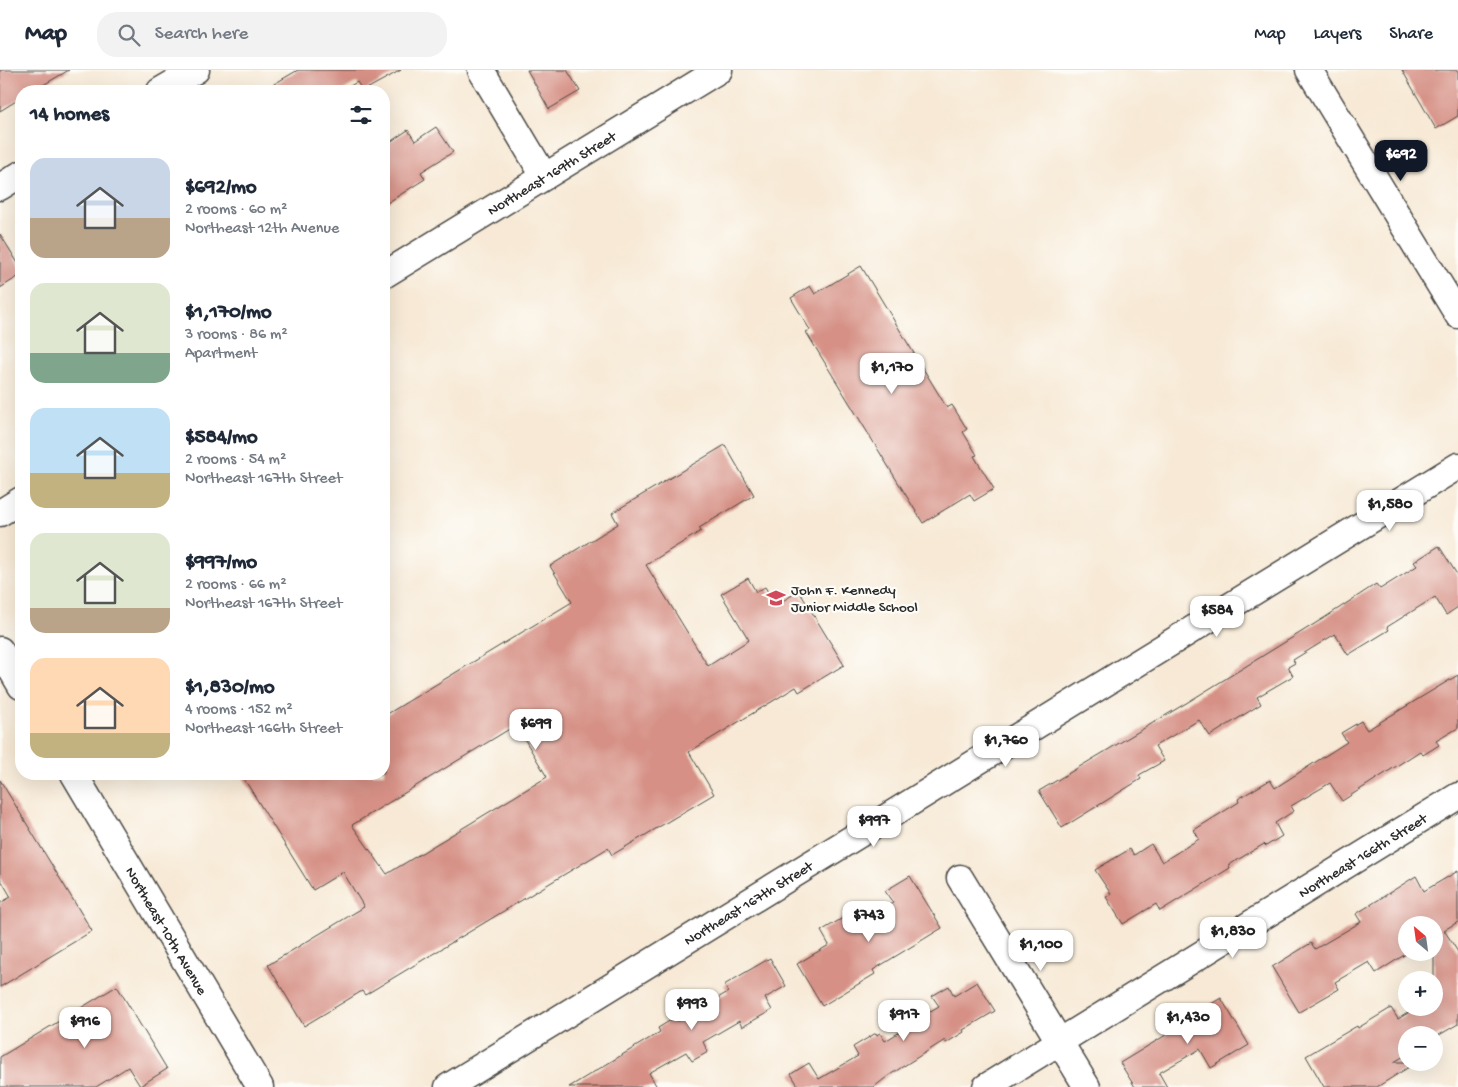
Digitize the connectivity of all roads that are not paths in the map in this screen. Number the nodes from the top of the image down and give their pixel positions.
1 (196, 70) edge
2 (481, 70) edge
3 (719, 70) edge
4 (1309, 70) edge
5 (170, 85) edge
6 (544, 176) junction
7 (15, 178) edge
8 (0, 187) edge
9 (390, 271) edge
10 (1458, 315) edge
11 (1458, 466) edge
12 (15, 504) edge
13 (0, 513) edge
14 (0, 650) edge
15 (15, 676) edge
16 (78, 780) edge
17 (1458, 796) edge
18 (960, 878) dead end
19 (1059, 1042) junction
20 (260, 1087) edge
21 (448, 1087) edge
22 (986, 1087) edge
23 (1087, 1087) edge

1 - 5 street
2 - 6 street
3 - 6 street, Northeast 169th Street
4 - 10 street
6 - 9 street, Northeast 169th Street
7 - 8 street
11 - 21 street, Northeast 167th Street
12 - 13 street
14 - 15 street
16 - 20 street, Northeast 10th Avenue
17 - 19 street, Northeast 166th Street
18 - 19 street
19 - 22 street, Northeast 166th Street
19 - 23 street

